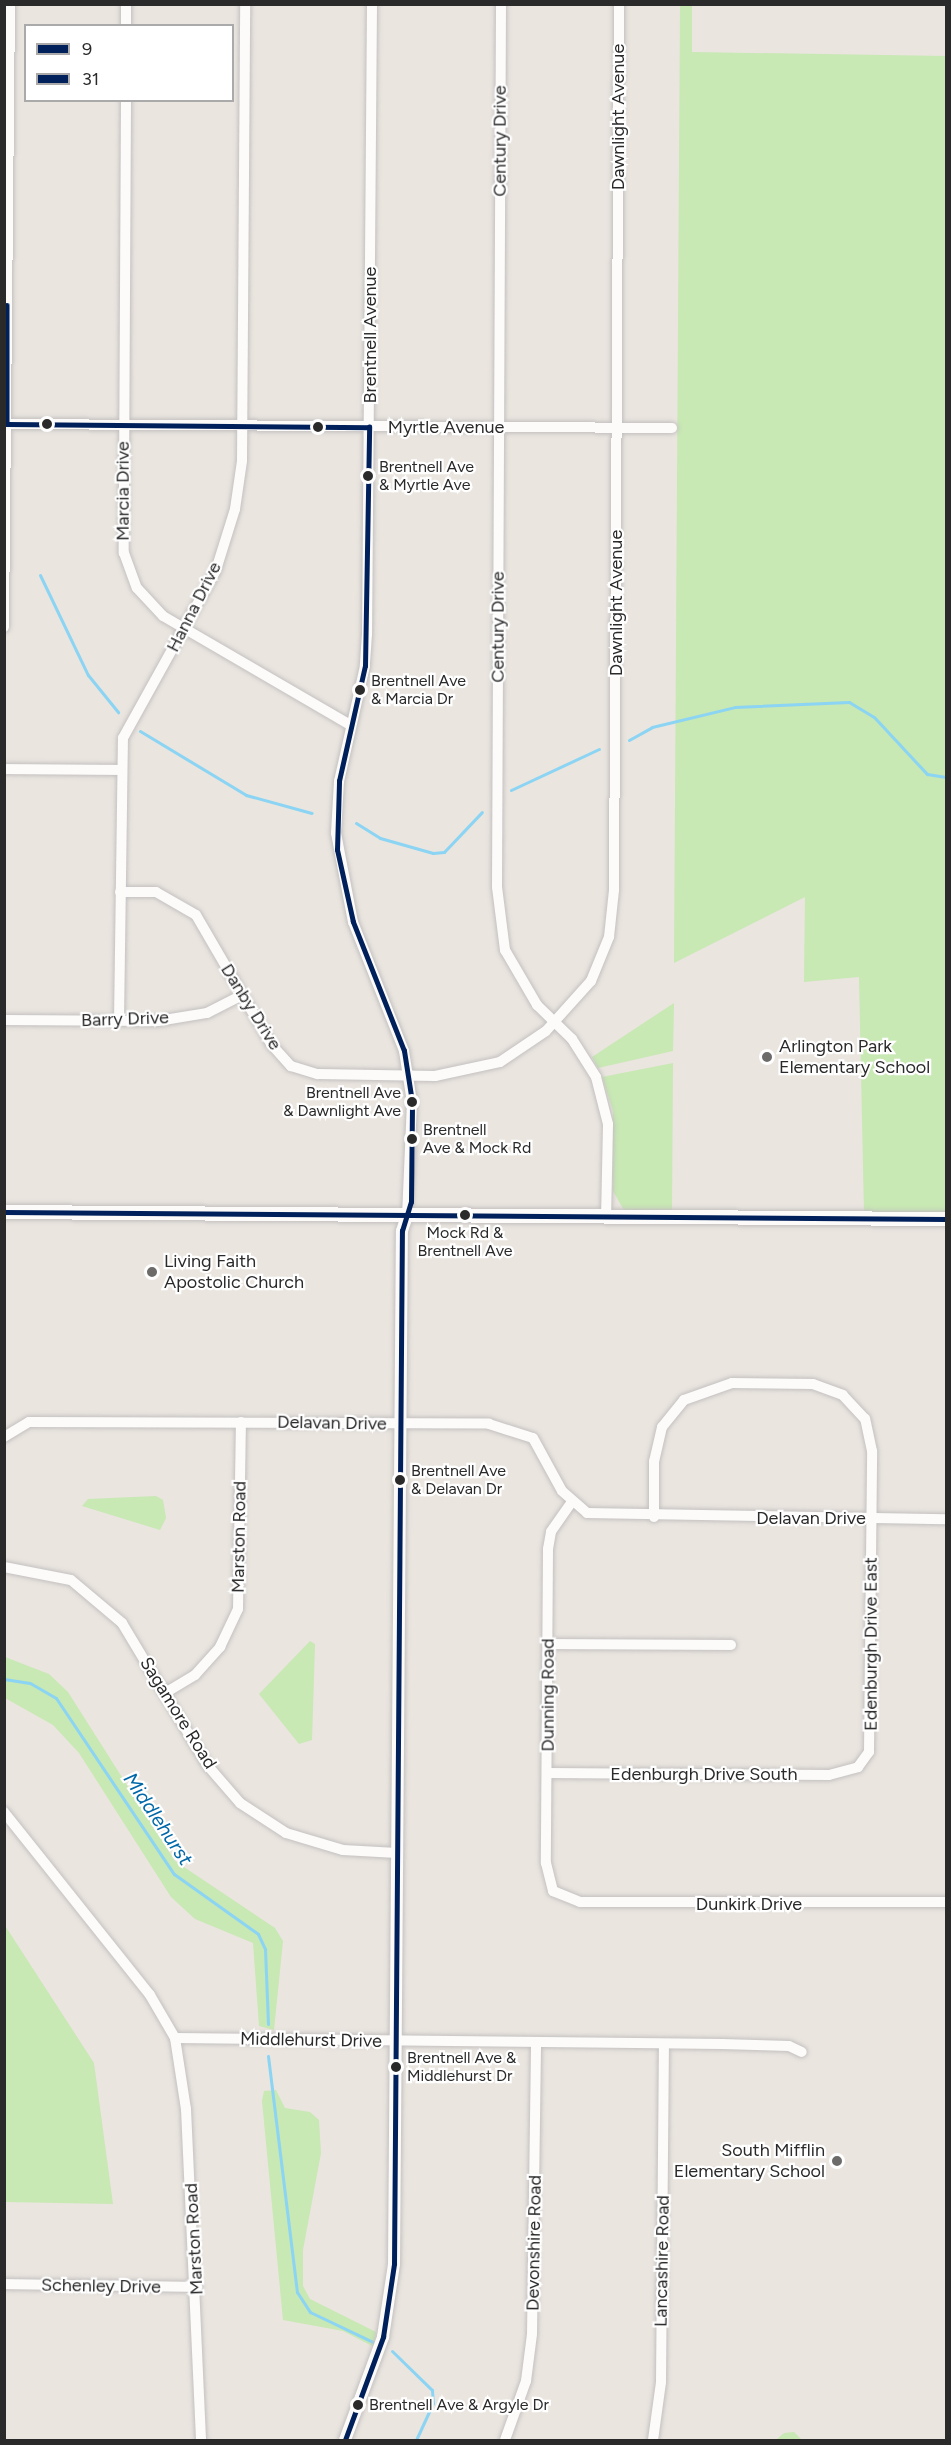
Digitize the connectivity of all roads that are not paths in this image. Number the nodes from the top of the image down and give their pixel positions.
1 (10, 4) edge
2 (126, 4) edge
3 (245, 4) edge
4 (372, 4) edge
5 (501, 4) edge
6 (619, 4) edge
7 (126, 24) edge
8 (126, 102) edge
9 (6, 184) edge
10 (6, 305) edge
11 (6, 424) edge
12 (123, 425) junction
13 (243, 425) junction
14 (369, 427) junction
15 (498, 427) junction
16 (617, 428) junction
17 (672, 428) dead end
18 (4, 627) edge
19 (185, 630) junction
20 (350, 725) junction
21 (4, 769) edge
22 (120, 770) junction
23 (120, 892) junction
24 (242, 995) junction
25 (4, 1020) edge
26 (119, 1021) junction
27 (555, 1022) junction
28 (408, 1076) junction
29 (4, 1212) edge
30 (407, 1216) junction
31 (606, 1218) junction
32 (946, 1219) edge
33 (242, 1422) junction
34 (400, 1424) junction
35 (4, 1437) edge
36 (571, 1503) junction
37 (654, 1516) junction
38 (872, 1518) junction
39 (946, 1519) edge
40 (4, 1567) edge
41 (548, 1644) junction
42 (731, 1645) dead end
43 (165, 1693) junction
44 (858, 1767) joint
45 (547, 1773) junction
46 (4, 1812) edge
47 (397, 1853) junction
48 (554, 1891) joint
49 (946, 1902) edge
50 (175, 2038) junction
51 (396, 2042) junction
52 (536, 2043) junction
53 (664, 2044) junction
54 (802, 2052) dead end
55 (4, 2284) edge
56 (197, 2287) junction
57 (201, 2440) edge
58 (345, 2440) edge
59 (506, 2440) edge
60 (653, 2440) edge

1 - 9 street
2 - 7 street
3 - 13 street, Hanna Drive
4 - 14 street, Brentnell Avenue
5 - 15 street, Century Drive
6 - 16 street, Dawnlight Avenue
8 - 12 street, Marcia Drive
9 - 10 street
10 - 11 street
11 - 12 street, Myrtle Avenue
11 - 18 street
12 - 13 street, Myrtle Avenue
12 - 19 street, Marcia Drive
13 - 14 street, Myrtle Avenue
13 - 19 street, Hanna Drive
14 - 15 street, Myrtle Avenue
14 - 20 street, Brentnell Avenue
15 - 16 street, Myrtle Avenue
15 - 27 street, Century Drive
16 - 17 street, Myrtle Avenue
16 - 27 street, Dawnlight Avenue
19 - 20 street, Marcia Drive
19 - 22 street, Hanna Drive
20 - 28 street, Brentnell Avenue
21 - 22 street
22 - 23 street, Hanna Drive
23 - 24 street, Danby Drive
23 - 26 street, Hanna Drive
24 - 26 street, Barry Drive
24 - 28 street, Danby Drive
25 - 26 street, Barry Drive
27 - 28 street, Dawnlight Avenue
27 - 31 street, Century Drive
28 - 30 street, Brentnell Avenue
29 - 30 main road
30 - 31 main road
30 - 34 street, Brentnell Avenue
31 - 32 main road
33 - 34 street, Delavan Drive
33 - 35 street, Delavan Drive
33 - 43 street, Marston Road
34 - 36 street, Delavan Drive
34 - 47 street, Brentnell Avenue
36 - 37 street, Delavan Drive
36 - 41 street, Dunning Road
37 - 38 street, Delavan Drive
37 - 38 street, Edenburgh Drive East
38 - 39 street, Delavan Drive
38 - 44 street, Edenburgh Drive East
40 - 43 street, Sagamore Road
41 - 42 street
41 - 45 street, Dunning Road
43 - 47 street, Sagamore Road
44 - 45 street, Edenburgh Drive South
45 - 48 street, Dunning Road
46 - 50 street
47 - 51 street, Brentnell Avenue
48 - 49 street, Dunkirk Drive
50 - 51 street, Middlehurst Drive
50 - 56 street, Marston Road
51 - 52 street, Middlehurst Drive
51 - 58 street, Brentnell Avenue
52 - 53 street, Middlehurst Drive
52 - 59 street, Devonshire Road
53 - 54 street, Middlehurst Drive
53 - 60 street, Lancashire Road
55 - 56 street, Schenley Drive
56 - 57 street, Marston Road

